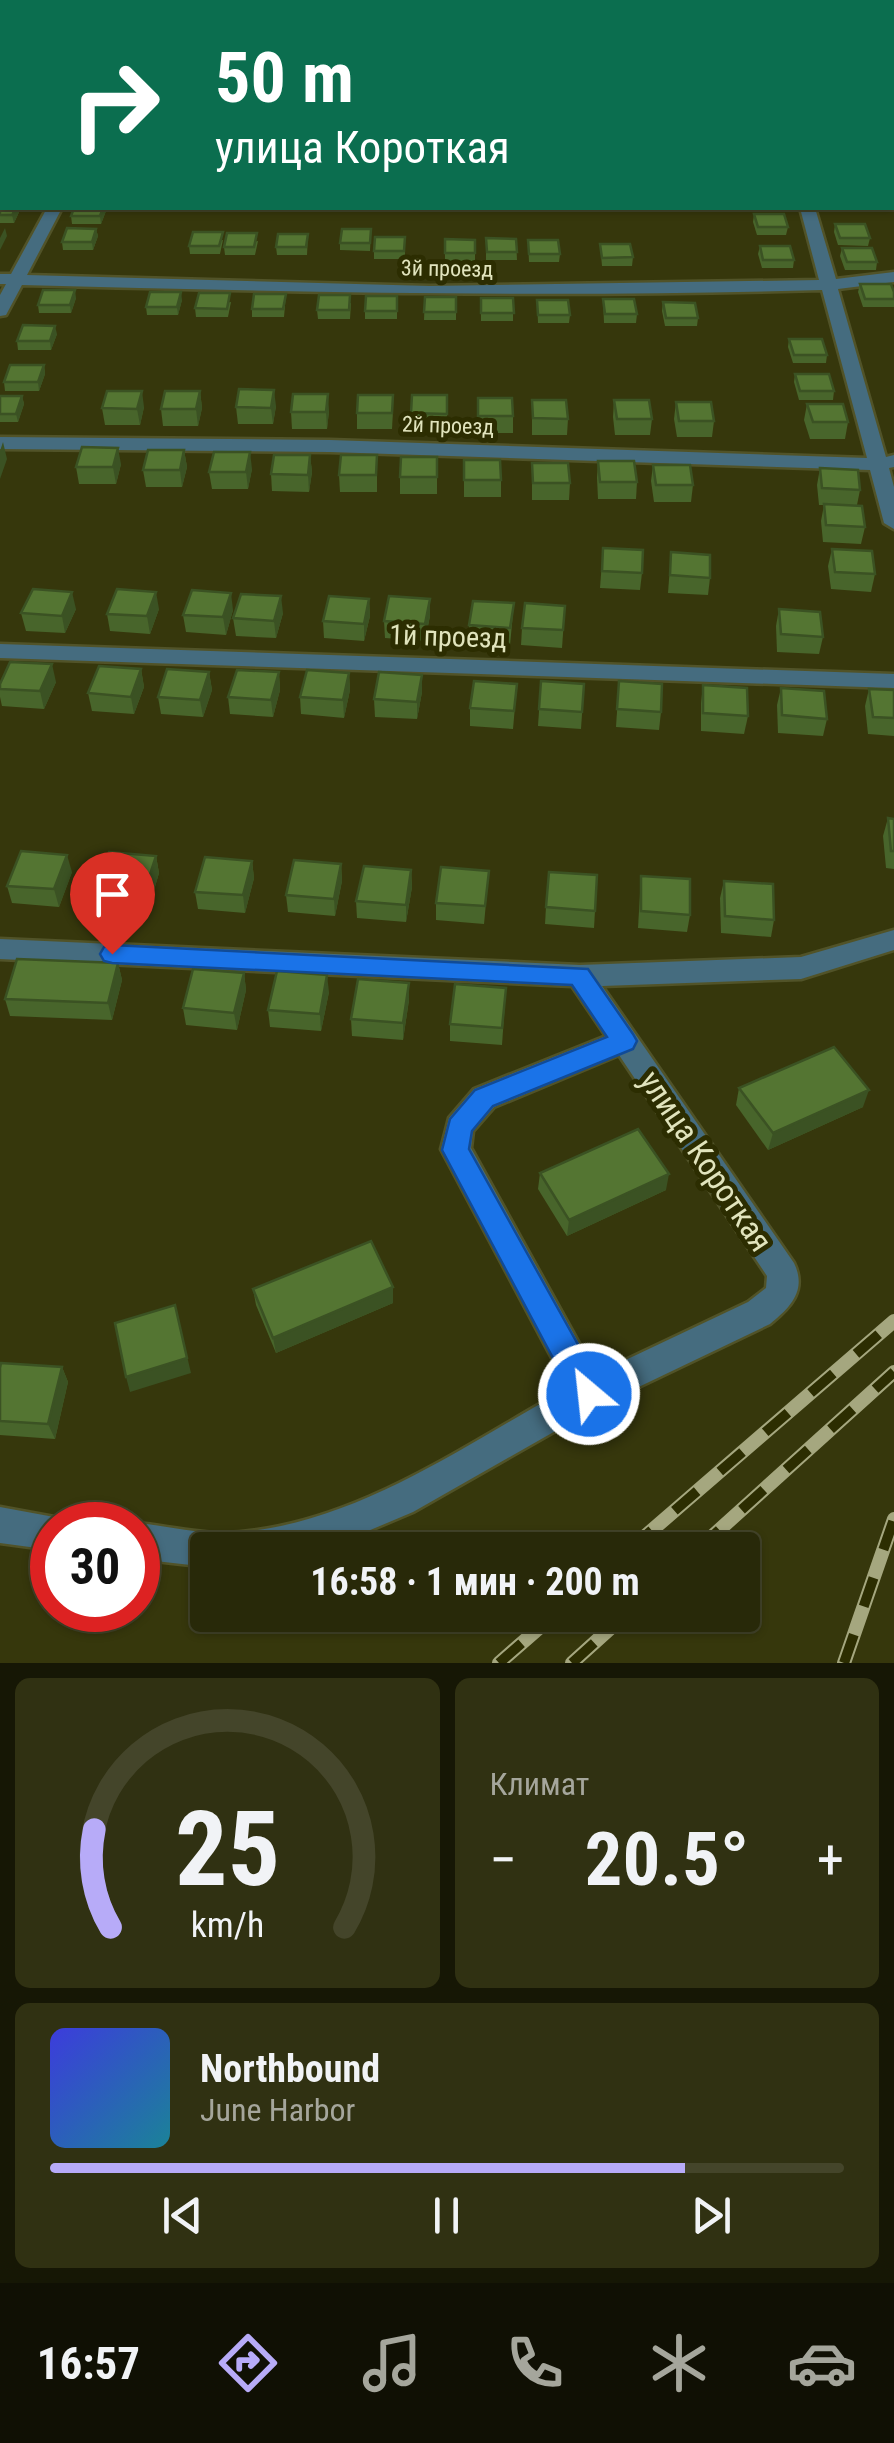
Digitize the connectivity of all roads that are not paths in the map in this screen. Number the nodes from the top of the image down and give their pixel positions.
1 (53, 210) edge
2 (808, 210) edge
3 (894, 277) edge
4 (8, 280) edge
5 (827, 285) junction
6 (0, 311) edge
7 (0, 444) edge
8 (886, 463) edge
9 (894, 523) edge
10 (0, 650) edge
11 (894, 681) edge
12 (894, 940) edge
13 (0, 949) edge
14 (580, 976) junction
15 (624, 1041) junction
16 (589, 1394) junction
17 (0, 1525) edge
18 (30, 1529) edge
19 (324, 1532) edge
20 (160, 1543) edge
21 (190, 1547) edge

1 - 4 street
2 - 5 street
3 - 5 street, 3й проезд
4 - 5 street, 3й проезд
4 - 6 street
5 - 8 street
7 - 8 street, 2й проезд
8 - 9 street
10 - 11 street, 1й проезд
12 - 14 street
13 - 14 street
14 - 15 street, улица Короткая
15 - 16 street, улица Короткая
15 - 16 street, улица Короткая
16 - 19 street
17 - 18 street
20 - 21 street

